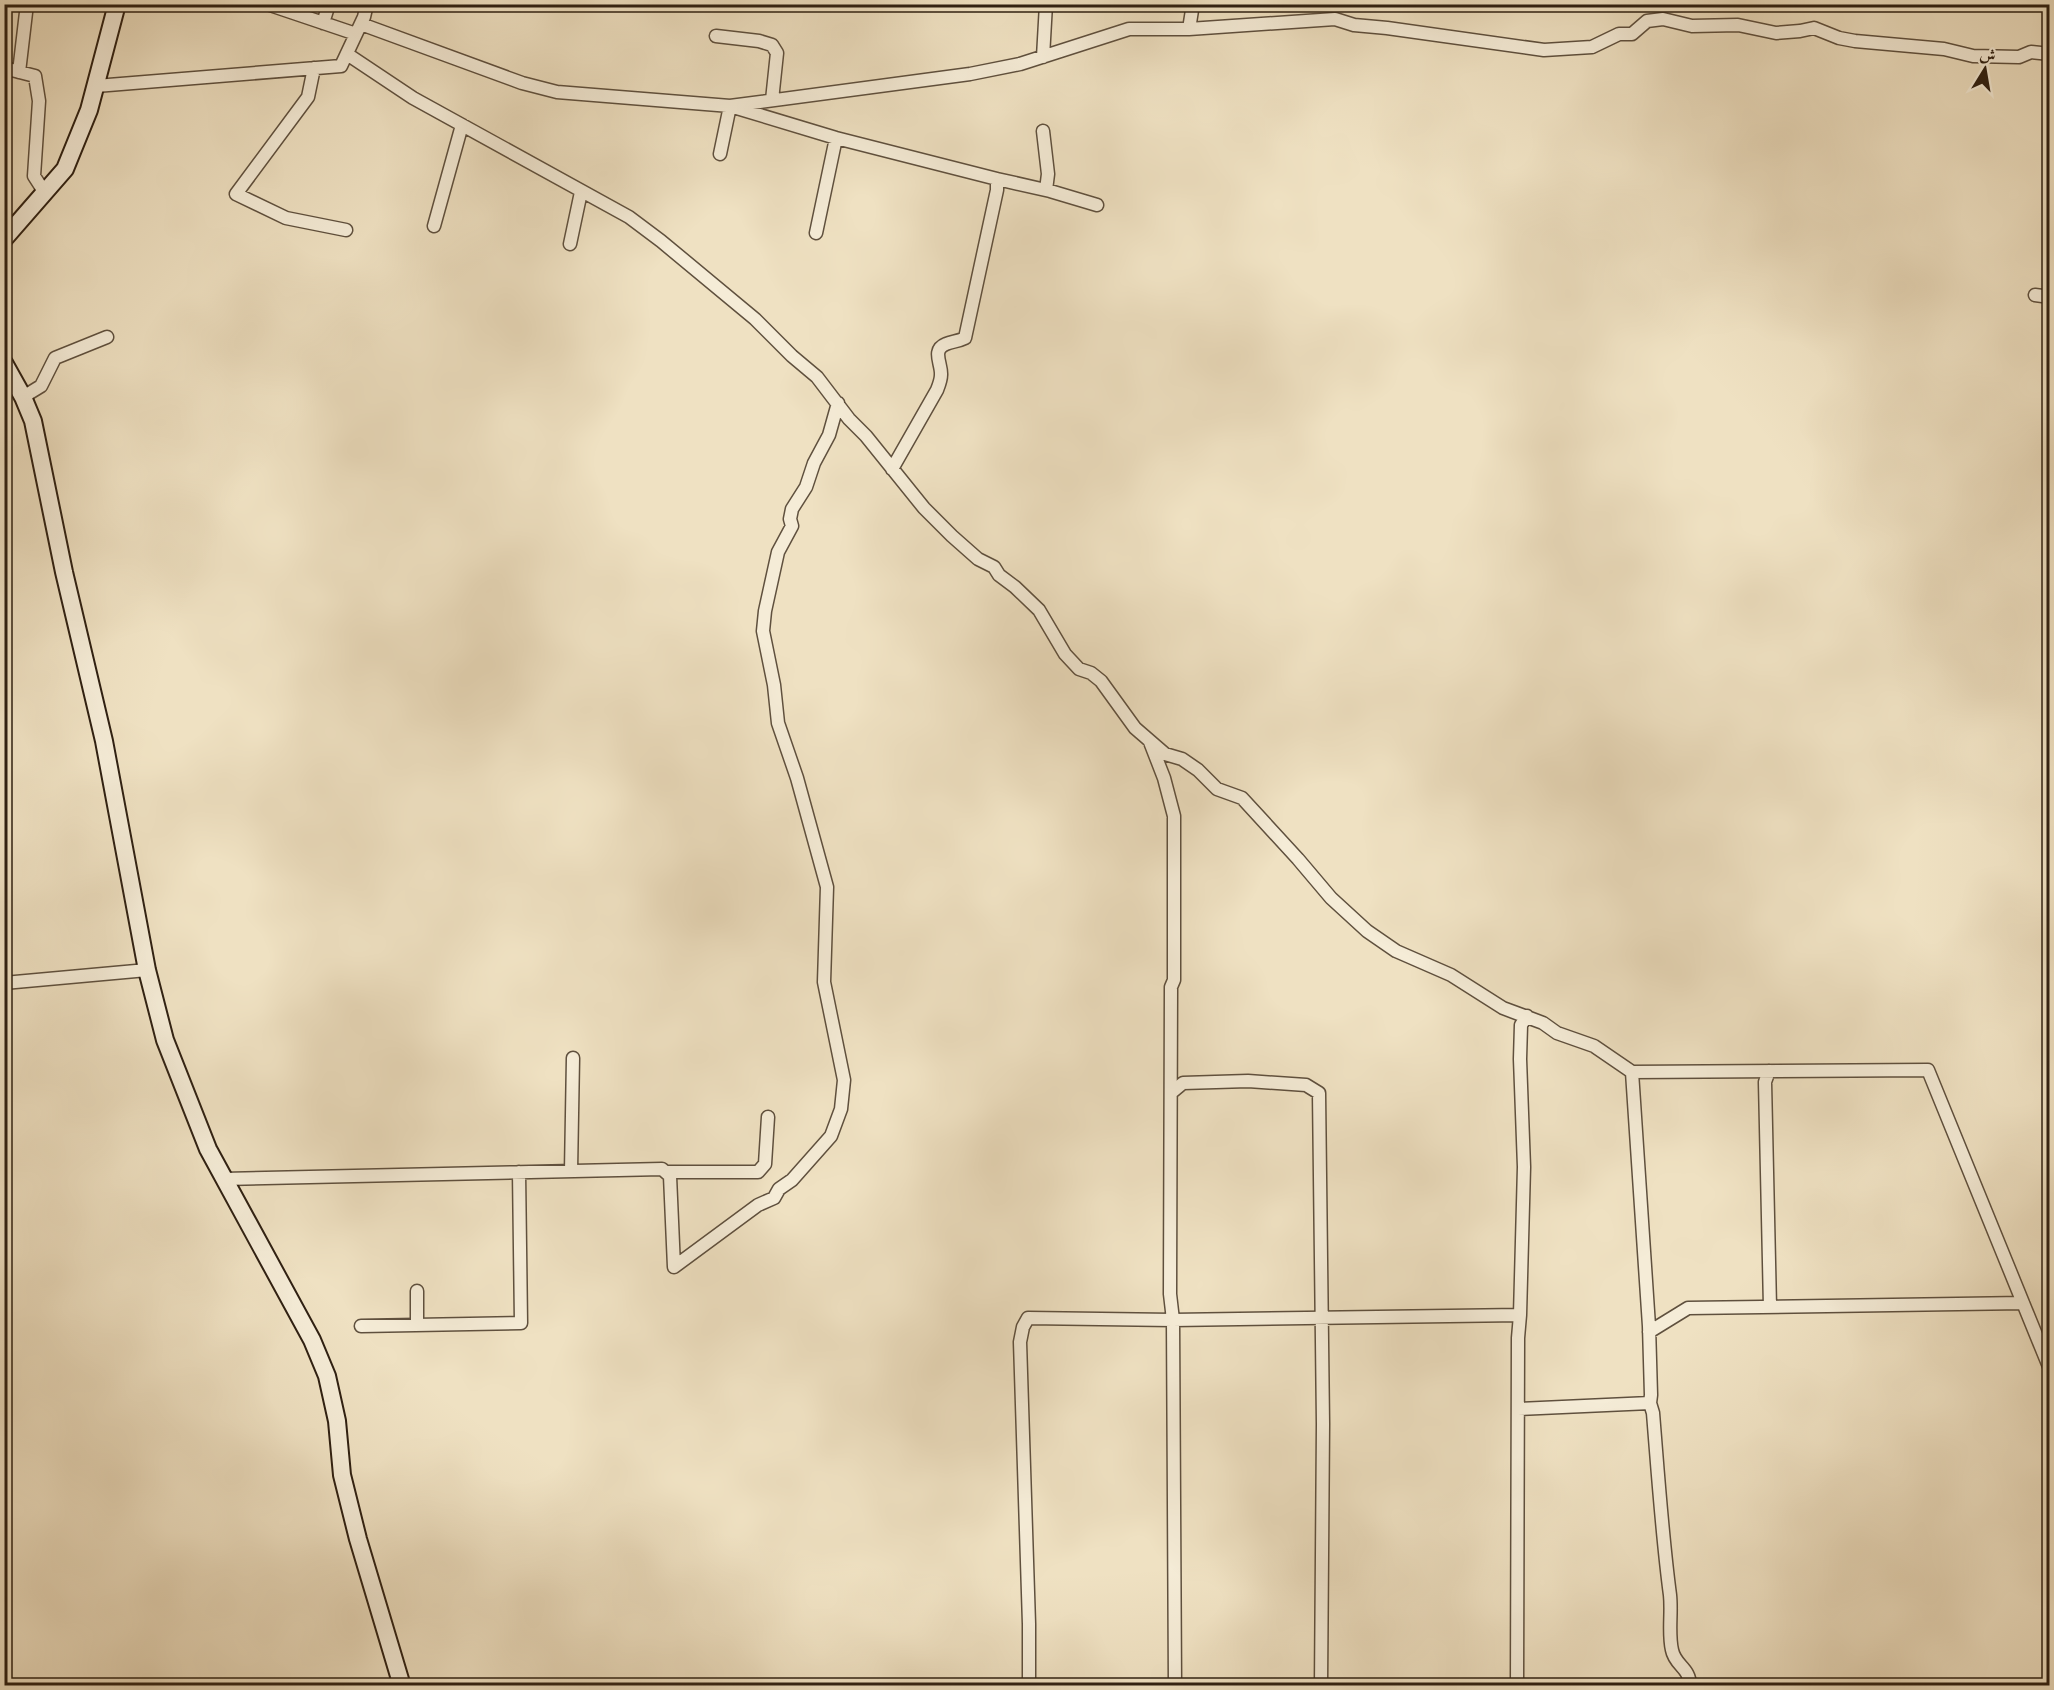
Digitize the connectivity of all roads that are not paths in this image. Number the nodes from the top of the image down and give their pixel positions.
1 (27, 4) edge
2 (117, 4) edge
3 (267, 4) edge
4 (329, 4) edge
5 (367, 4) edge
6 (1046, 4) edge
7 (1193, 4) edge
8 (323, 23) junction
9 (358, 29) junction
10 (1189, 29) junction
11 (716, 36) dead end
12 (347, 54) junction
13 (2049, 54) edge
14 (1043, 57) junction
15 (4, 68) edge
16 (314, 68) junction
17 (19, 72) junction
18 (96, 87) junction
19 (772, 100) junction
20 (730, 106) junction
21 (462, 125) junction
22 (1043, 131) dead end
23 (836, 138) junction
24 (720, 154) dead end
25 (997, 179) junction
26 (1046, 190) junction
27 (581, 192) junction
28 (45, 193) junction
29 (1097, 206) dead end
30 (434, 226) dead end
31 (346, 230) dead end
32 (816, 233) dead end
33 (4, 239) edge
34 (570, 244) dead end
35 (2035, 295) dead end
36 (2049, 297) edge
37 (106, 337) dead end
38 (4, 363) edge
39 (23, 397) junction
40 (838, 403) junction
41 (892, 469) junction
42 (1150, 741) junction
43 (147, 970) junction
44 (4, 982) edge
45 (1527, 1016) junction
46 (573, 1058) dead end
47 (1769, 1071) junction
48 (1632, 1072) junction
49 (1171, 1093) junction
50 (768, 1117) dead end
51 (571, 1171) junction
52 (519, 1172) junction
53 (666, 1172) junction
54 (224, 1179) junction
55 (417, 1291) dead end
56 (2023, 1303) junction
57 (1770, 1307) junction
58 (1520, 1315) junction
59 (1322, 1319) junction
60 (1173, 1320) junction
61 (417, 1325) junction
62 (361, 1326) dead end
63 (1649, 1332) junction
64 (2049, 1368) edge
65 (1650, 1403) junction
66 (1518, 1409) junction
67 (402, 1686) edge
68 (1029, 1686) edge
69 (1175, 1686) edge
70 (1321, 1686) edge
71 (1517, 1686) edge
72 (1690, 1686) edge

1 - 17 street
2 - 18 street
3 - 8 street
4 - 8 street
5 - 9 street
6 - 14 street
7 - 10 street
8 - 9 street
9 - 12 street
9 - 20 street
10 - 13 street
10 - 14 street
11 - 19 street
12 - 16 street
12 - 21 street
14 - 19 street
15 - 17 street
16 - 18 street
16 - 31 street
17 - 28 street
18 - 28 street
19 - 20 street
20 - 23 street
20 - 24 street
21 - 27 street
21 - 30 street
22 - 26 street
23 - 25 street
23 - 32 street
25 - 26 street
25 - 41 street
26 - 29 street
27 - 34 street
27 - 40 street
28 - 33 street
35 - 36 street
37 - 39 street
38 - 39 street
39 - 43 street
40 - 41 street
40 - 53 street
41 - 42 street
42 - 45 street
42 - 49 street
43 - 44 street
43 - 54 street
45 - 48 street
45 - 58 street
46 - 51 street
47 - 48 street
47 - 56 street
47 - 57 street
48 - 63 street
49 - 59 street
49 - 60 street
50 - 53 street
51 - 52 street
51 - 53 street
52 - 54 street
52 - 61 street
54 - 67 street
55 - 61 street
56 - 57 street
56 - 64 street
57 - 63 street
58 - 59 street
58 - 66 street
59 - 60 street
59 - 70 street
60 - 68 street
60 - 69 street
61 - 62 street
63 - 65 street
65 - 66 street
65 - 72 street
66 - 71 street

